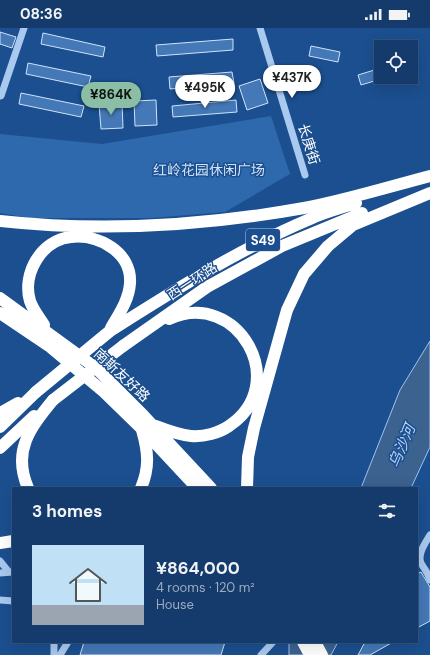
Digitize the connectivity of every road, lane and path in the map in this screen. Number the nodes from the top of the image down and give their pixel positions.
1 (24, 28) edge
2 (260, 28) edge
3 (0, 96) edge
4 (305, 176) dead end
5 (430, 178) edge
6 (430, 192) edge
7 (0, 221) edge
8 (0, 298) edge
9 (0, 313) edge
10 (110, 331) junction
11 (51, 334) junction
12 (123, 346) junction
13 (36, 392) junction
14 (53, 400) junction
15 (0, 413) edge
16 (0, 427) edge
17 (148, 427) junction
18 (0, 448) edge
19 (28, 487) edge
20 (141, 487) edge
21 (196, 487) edge
22 (210, 487) edge
23 (247, 487) edge
24 (430, 535) edge
25 (12, 541) edge
26 (0, 543) edge
27 (0, 561) edge
28 (7, 572) edge
29 (430, 580) edge
30 (0, 600) edge
31 (12, 601) edge
32 (54, 643) edge
33 (68, 643) edge
34 (272, 643) edge
35 (304, 643) edge
36 (316, 643) edge
37 (54, 655) edge
38 (60, 655) edge
39 (261, 655) edge
40 (310, 655) edge
41 (322, 655) edge

1 - 3 street
2 - 4 street, 长庚街
5 - 7 highway
5 - 10 highway, 西一环路 / S49
6 - 12 highway, 西一环路 / S49
6 - 23 highway
8 - 11 highway, 南斯友好路
9 - 17 highway, 南斯友好路
10 - 11 highway
10 - 13 highway, 西一环路 / S49, bridge
11 - 17 highway, 南斯友好路
12 - 14 highway, 西一环路 / S49, bridge
12 - 17 highway
13 - 15 highway
13 - 16 highway, 西一环路 / S49
14 - 18 highway, 西一环路 / S49
14 - 19 highway
17 - 20 highway
17 - 21 highway, 南斯友好路
17 - 22 highway, 南斯友好路
24 - 29 street
25 - 26 highway
27 - 28 street
30 - 31 street
32 - 37 street
33 - 38 street
34 - 39 street
35 - 40 highway
36 - 41 highway

